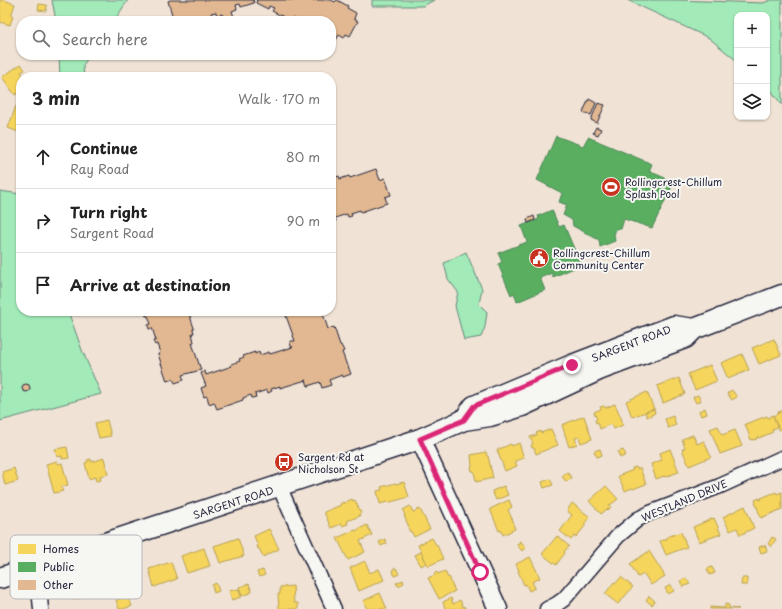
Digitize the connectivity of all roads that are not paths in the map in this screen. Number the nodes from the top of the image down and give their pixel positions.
1 (782, 295) edge
2 (420, 439) junction
3 (782, 458) edge
4 (279, 486) junction
5 (131, 535) edge
6 (10, 575) edge
7 (0, 578) edge
8 (40, 599) edge
9 (41, 609) edge
10 (334, 609) edge
11 (498, 609) edge
12 (547, 609) edge

1 - 2 main road, SARGENT ROAD
2 - 4 main road, SARGENT ROAD
2 - 11 street
3 - 12 street, WESTLAND DRIVE
4 - 5 main road, SARGENT ROAD
4 - 10 street
6 - 7 main road, SARGENT ROAD
8 - 9 street

